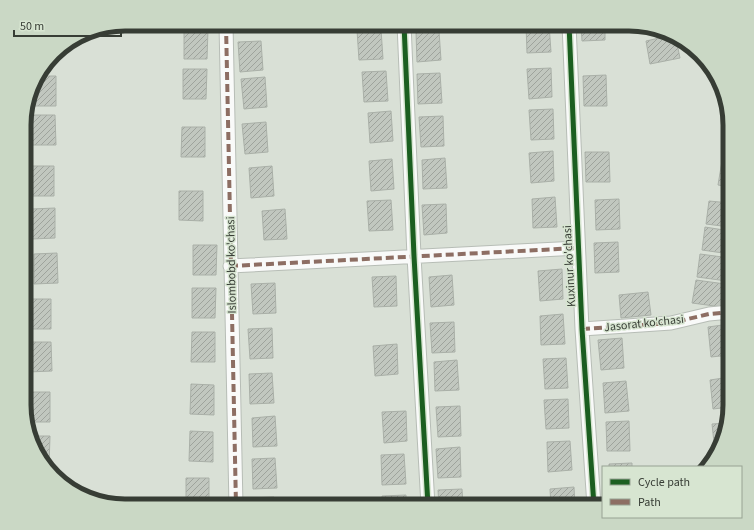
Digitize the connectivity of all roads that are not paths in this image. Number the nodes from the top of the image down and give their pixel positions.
1 (226, 31) edge
2 (404, 31) edge
3 (569, 31) edge
4 (578, 248) junction
5 (414, 256) junction
6 (230, 266) junction
7 (723, 313) edge
8 (582, 329) junction
9 (236, 499) edge
10 (428, 499) edge
11 (594, 499) edge

1 - 6 street, Islombobd ko'chasi
2 - 5 street
3 - 4 street, Kuxinur ko'chasi
4 - 5 street
4 - 8 street, Kuxinur ko'chasi
5 - 6 street
5 - 10 street
6 - 9 street, Islombobd ko'chasi
7 - 8 street, Jasorat ko'chasi
8 - 11 street, Kuxinur ko'chasi

